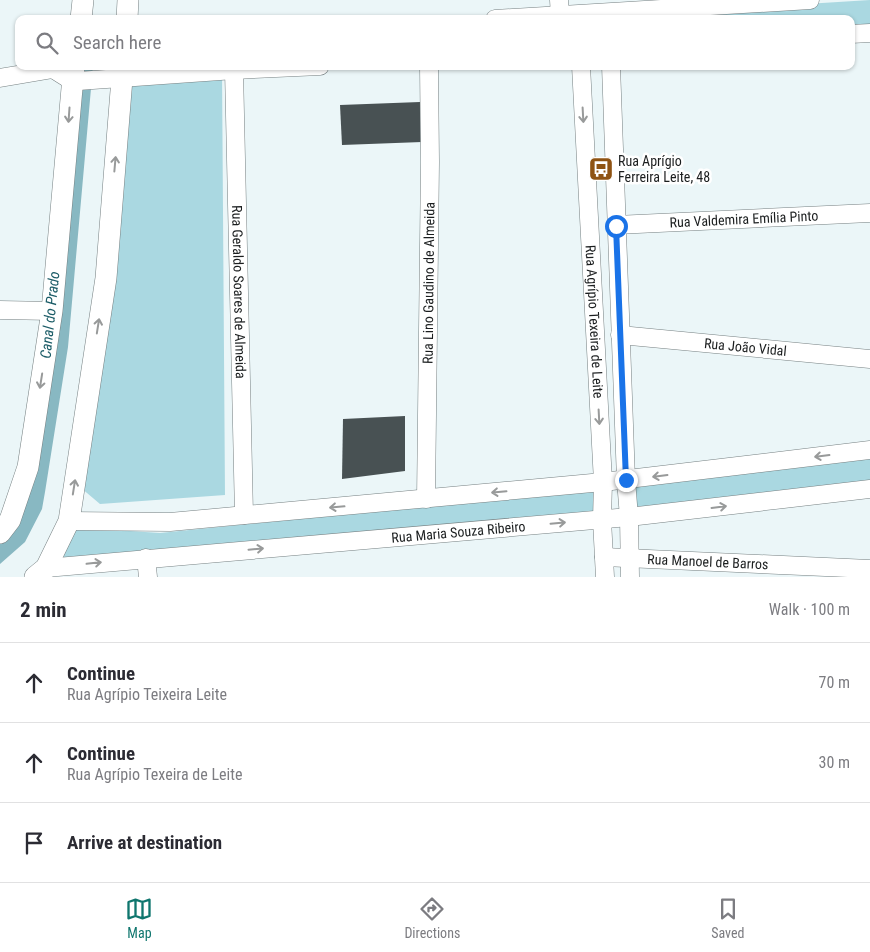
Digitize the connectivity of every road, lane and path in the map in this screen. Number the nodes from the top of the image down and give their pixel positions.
1 (83, 0) edge
2 (128, 0) edge
3 (810, 0) edge
4 (559, 8) edge
5 (81, 15) edge
6 (127, 15) edge
7 (519, 15) edge
8 (575, 15) edge
9 (622, 15) edge
10 (870, 33) edge
11 (855, 34) edge
12 (234, 70) joint
13 (429, 70) edge
14 (581, 70) edge
15 (610, 70) edge
16 (67, 73) edge
17 (121, 75) edge
18 (0, 78) edge
19 (870, 213) edge
20 (616, 226) junction
21 (0, 310) edge
22 (52, 311) junction
23 (620, 334) junction
24 (870, 359) edge
25 (870, 450) edge
26 (626, 480) junction
27 (603, 482) junction
28 (870, 489) edge
29 (426, 499) junction
30 (244, 515) junction
31 (629, 517) junction
32 (602, 520) junction
33 (69, 521) junction
34 (0, 533) edge
35 (604, 557) junction
36 (630, 557) junction
37 (146, 558) junction
38 (870, 569) edge
39 (40, 572) edge
40 (148, 577) edge
41 (605, 577) edge
42 (630, 577) edge

1 - 5 main road
2 - 6 main road
3 - 9 street
4 - 7 street
4 - 8 street
10 - 11 street
12 - 17 street
12 - 30 street, Rua Geraldo Soares de Almeida
13 - 29 street, Rua Lino Gaudino de Almeida
14 -> 27 street, Rua Agrípio Texeira de Leite
15 - 20 street, Rua Agrípio Texeira de Leite
16 - 17 street
16 - 18 street
16 -> 22 main road
33 -> 17 main road
19 - 20 street, Rua Valdemira Emília Pinto
20 - 23 street, Rua Agrípio Texeira de Leite
21 - 22 street
22 -> 34 main road
23 - 24 street, Rua João Vidal
23 - 26 street, Rua Agrípio Texeira de Leite
25 -> 26 street
26 - 27 street
26 - 31 street, Rua Agrípio Texeira de Leite
27 -> 29 street
27 - 32 street, Rua Agrípio Texeira de Leite
31 -> 28 street, Rua Maria Souza Ribeiro
29 -> 30 street
30 - 33 street
31 - 32 street, Rua Maria Souza Ribeiro
31 - 36 street, Rua Agrípio Texeira de Leite
32 - 35 street, Rua Agrípio Texeira de Leite
37 -> 32 street, Rua Maria Souza Ribeiro
33 - 39 main road
35 - 36 street, Rua Manoel de Barros
35 - 41 street, Rua Agrípio Texeira de Leite
36 - 38 street, Rua Manoel de Barros
36 - 42 street, Rua Agrípio Texeira de Leite
39 -> 37 street, Rua Maria Souza Ribeiro
37 - 40 street

